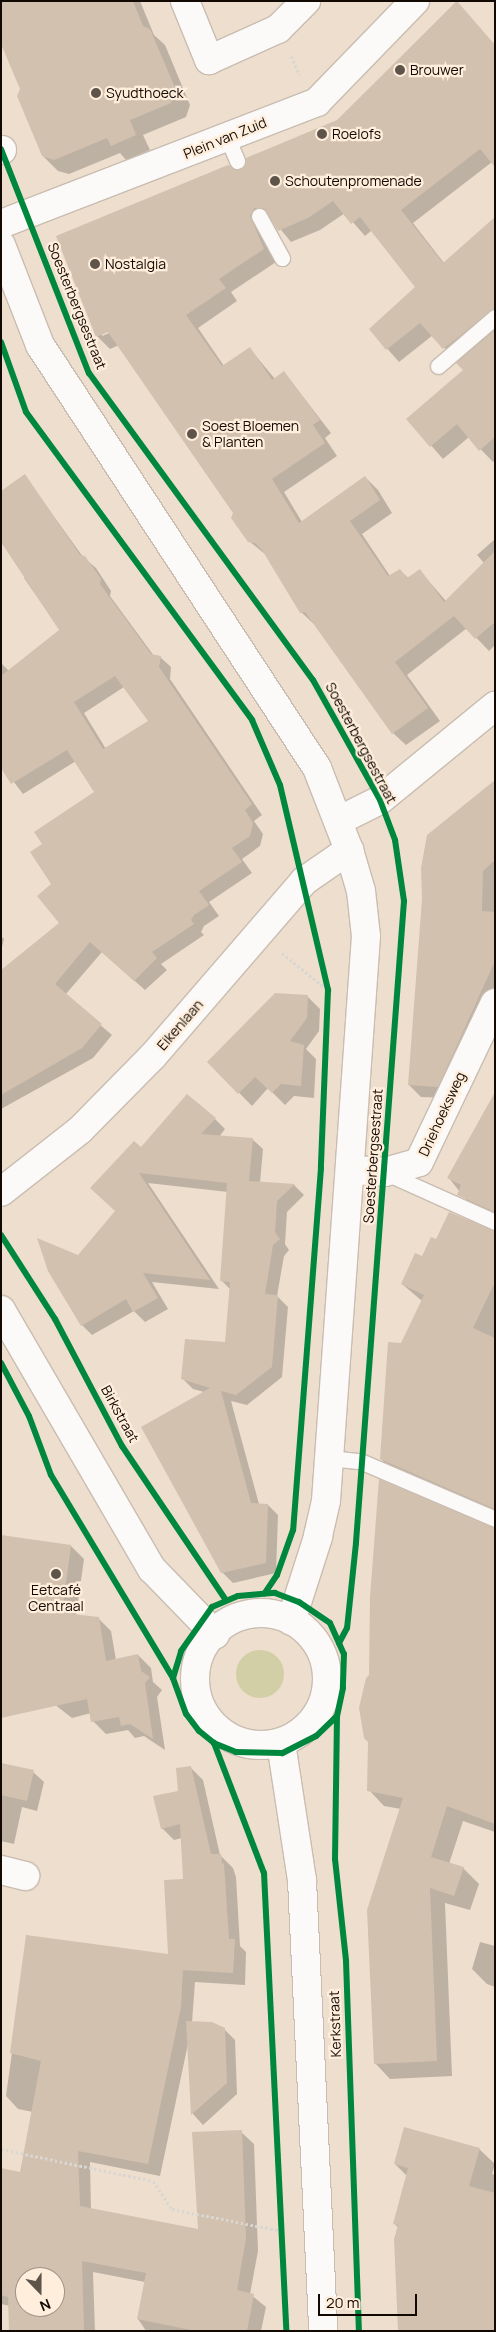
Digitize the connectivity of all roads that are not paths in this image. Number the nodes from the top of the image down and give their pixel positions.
1 (185, 1) edge
2 (306, 1) edge
3 (415, 1) edge
4 (259, 216) dead end
5 (1, 224) edge
6 (1, 245) edge
7 (282, 258) dead end
8 (495, 317) edge
9 (438, 366) dead end
10 (495, 706) edge
11 (338, 821) junction
12 (349, 850) junction
13 (495, 1003) edge
14 (350, 1170) junction
15 (385, 1172) junction
16 (1, 1192) edge
17 (495, 1222) edge
18 (1, 1310) edge
19 (329, 1458) junction
20 (495, 1519) edge
21 (291, 1621) junction
22 (214, 1634) junction
23 (281, 1743) junction
24 (323, 2331) edge

1 - 2 street
3 - 5 street, Plein van Zuid
4 - 7 lane
6 - 11 street, Soesterbergsestraat
8 - 9 lane
10 - 11 street
11 - 12 street, Soesterbergsestraat
12 - 14 street, Soesterbergsestraat
12 - 16 street, Eikenlaan
13 - 15 street, Driehoeksweg
14 - 15 street, Driehoeksweg
14 - 19 street, Soesterbergsestraat
15 - 17 lane, Soesterbergsestraat
18 - 22 street
19 - 20 lane
19 - 21 street, Soesterbergsestraat
21 - 22 street
21 - 23 street
22 - 23 street
23 - 24 street, Kerkstraat

